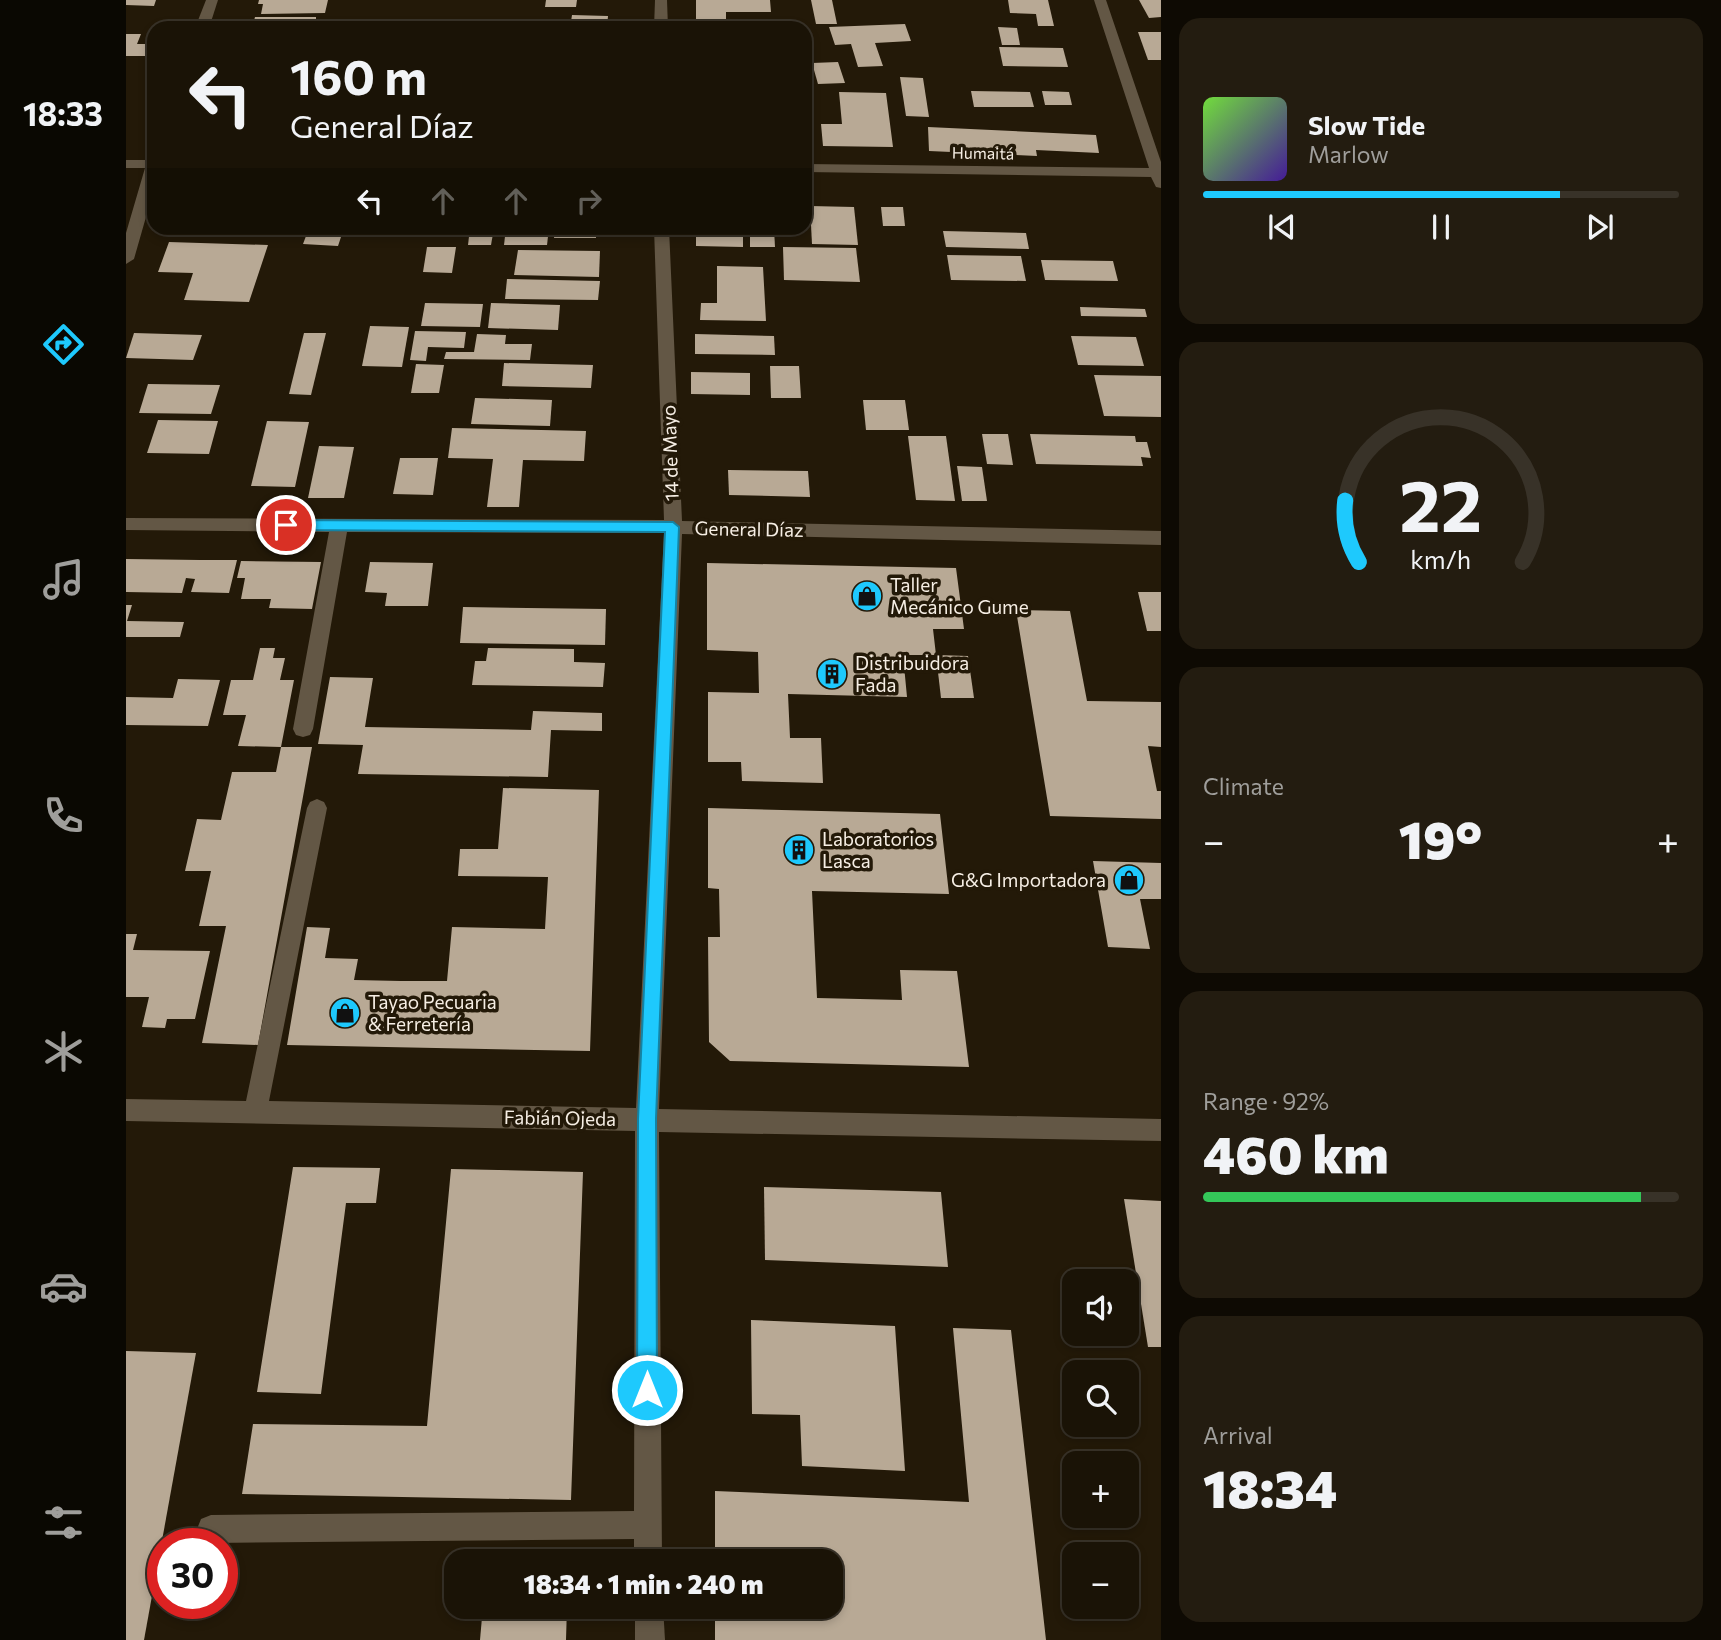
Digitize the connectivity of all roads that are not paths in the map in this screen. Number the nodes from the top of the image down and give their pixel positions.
1 (212, 0) edge
2 (661, 0) edge
3 (1100, 0) edge
4 (204, 21) edge
5 (660, 21) edge
6 (126, 164) edge
7 (147, 164) edge
8 (812, 168) edge
9 (1160, 176) edge
10 (147, 188) edge
11 (662, 235) edge
12 (126, 259) edge
13 (126, 524) edge
14 (339, 526) junction
15 (673, 527) junction
16 (1161, 538) edge
17 (303, 729) dead end
18 (317, 808) dead end
19 (126, 1110) edge
20 (255, 1113) junction
21 (647, 1119) junction
22 (1161, 1130) edge
23 (647, 1525) junction
24 (238, 1529) edge
25 (648, 1549) edge
26 (649, 1619) edge
27 (650, 1640) edge

1 - 4 street
2 - 5 street
3 - 9 street
6 - 7 street
8 - 9 street, Humaitá
10 - 12 street
11 - 15 street, 14 de Mayo
13 - 14 street, General Díaz
14 - 15 street, General Díaz
14 - 17 street
15 - 16 street, General Díaz
15 - 21 street, 14 de Mayo
18 - 20 street
19 - 20 street, Fabián Ojeda
20 - 21 street, Fabián Ojeda
21 - 22 street, Fabián Ojeda
21 - 23 street, 14 de Mayo
23 - 24 street
23 - 25 street, 14 de Mayo
26 - 27 street

